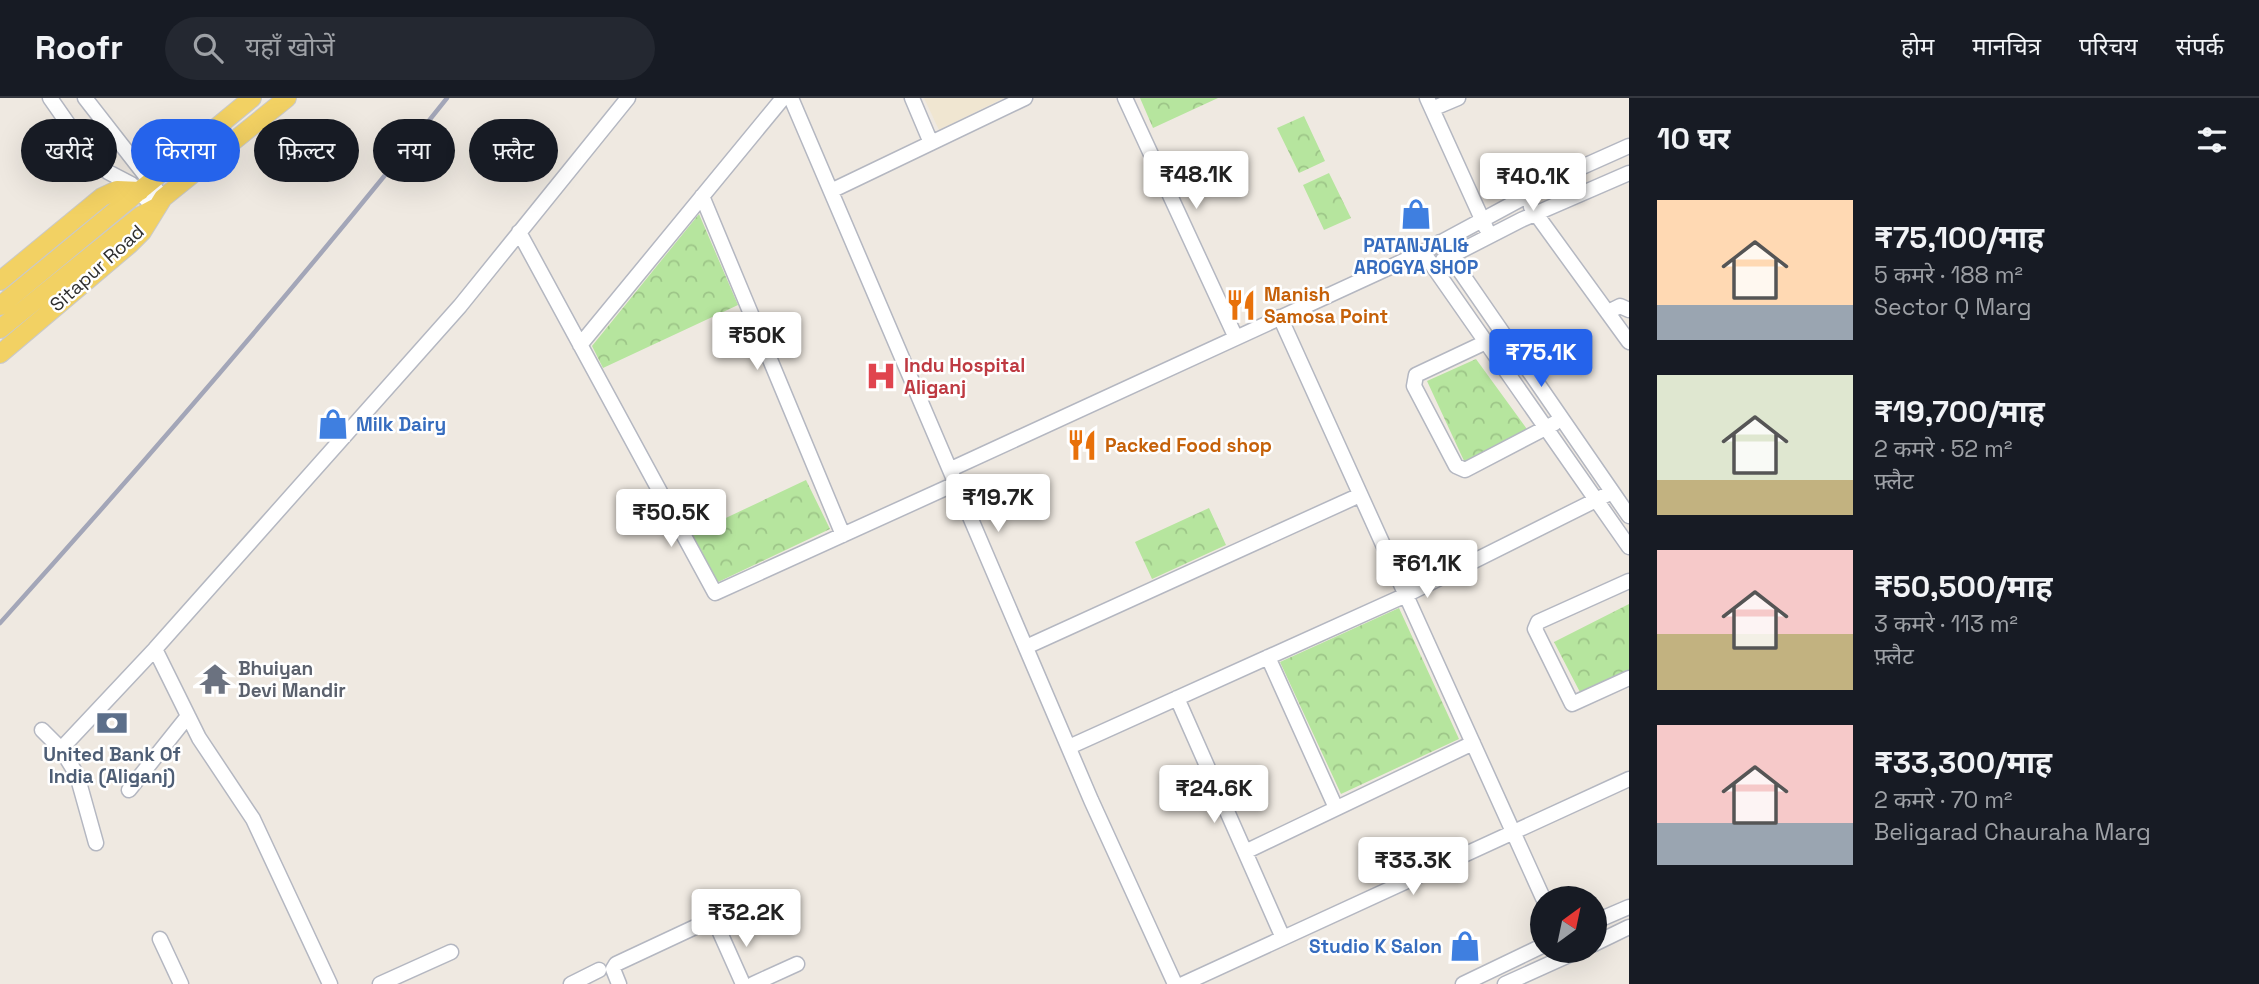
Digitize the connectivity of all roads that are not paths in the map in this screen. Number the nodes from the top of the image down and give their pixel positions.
1 (50, 98) edge
2 (85, 98) edge
3 (252, 98) edge
4 (287, 98) edge
5 (628, 98) edge
6 (783, 98) edge
7 (791, 98) edge
8 (912, 98) edge
9 (1025, 98) edge
10 (1125, 98) edge
11 (1458, 98) edge
12 (1429, 104) edge
13 (931, 143) junction
14 (1629, 146) edge
15 (1629, 173) edge
16 (145, 186) junction
17 (833, 190) junction
18 (702, 196) junction
19 (1525, 197) junction
20 (159, 203) junction
21 (1536, 214) junction
22 (1483, 220) junction
23 (519, 232) junction
24 (1490, 235) junction
25 (1440, 242) junction
26 (1423, 252) junction
27 (1450, 256) junction
28 (1433, 265) junction
29 (0, 281) edge
30 (0, 306) edge
31 (1629, 310) edge
32 (1608, 312) junction
33 (1280, 317) junction
34 (0, 329) edge
35 (1236, 338) junction
36 (1486, 342) junction
37 (1629, 342) edge
38 (580, 345) junction
39 (0, 354) edge
40 (1562, 419) junction
41 (1546, 428) junction
42 (951, 468) junction
43 (957, 483) junction
44 (1612, 492) junction
45 (1360, 495) junction
46 (1597, 500) junction
47 (1629, 516) edge
48 (843, 535) junction
49 (1629, 547) edge
50 (1629, 581) edge
51 (1406, 595) junction
52 (1026, 647) junction
53 (155, 649) junction
54 (1268, 657) junction
55 (1629, 678) edge
56 (1177, 698) junction
57 (188, 716) junction
58 (42, 730) dead end
59 (1473, 743) junction
60 (1069, 747) junction
61 (61, 749) junction
62 (1629, 779) edge
63 (129, 790) dead end
64 (1336, 808) junction
65 (1513, 832) junction
66 (96, 843) dead end
67 (1245, 852) junction
68 (1538, 886) edge
69 (763, 902) dead end
70 (1629, 907) edge
71 (1607, 916) edge
72 (715, 924) junction
73 (1629, 927) edge
74 (1283, 938) junction
75 (1607, 938) edge
76 (160, 939) dead end
77 (451, 952) dead end
78 (1530, 954) edge
79 (1549, 963) edge
80 (797, 964) dead end
81 (599, 971) dead end
82 (1493, 978) edge
83 (181, 984) edge
84 (330, 984) edge
85 (380, 984) edge
86 (571, 984) edge
87 (619, 984) edge
88 (743, 984) edge
89 (753, 984) edge
90 (1175, 984) edge
91 (1183, 984) edge
92 (1463, 984) edge
93 (1505, 984) edge

1 - 16 street
2 - 16 street
3 - 16 main road
4 - 20 main road, Sitapur Road
5 - 23 street
6 - 18 street
7 - 17 street
8 - 13 street
9 - 13 street
10 - 35 street
11 - 12 street
12 - 22 street
13 - 17 street
14 - 19 street
15 - 21 street
16 - 20 street
16 - 29 main road
16 - 30 main road
17 - 42 street
18 - 38 street
18 - 48 street
19 - 21 street
19 - 22 street
20 - 34 main road
20 - 39 main road, Sitapur Road
21 - 24 street
21 - 32 street
22 - 24 street
22 - 25 street
23 - 38 street
23 - 53 street
24 - 27 street
25 - 26 street
25 - 27 street
26 - 28 street
26 - 33 street
27 - 28 street
27 - 40 street
28 - 36 street
31 - 32 street
32 - 37 street
33 - 35 street
33 - 45 street
35 - 42 street
36 - 41 street
36 - 41 street
38 - 48 street
40 - 41 street
40 - 44 street
41 - 46 street
42 - 43 street
43 - 48 street
43 - 52 street
44 - 46 street
44 - 47 street
45 - 51 street
45 - 52 street
46 - 49 street
46 - 51 street
50 - 55 street
51 - 54 street
51 - 59 street
52 - 60 street
53 - 57 street
53 - 61 street
54 - 56 street
54 - 64 street
56 - 60 street
56 - 67 street
57 - 63 street
57 - 84 street
58 - 61 street
59 - 64 street
59 - 65 street
60 - 90 street
61 - 66 street
62 - 65 street
64 - 67 street
65 - 68 street
65 - 74 street
67 - 74 street
69 - 72 street
70 - 71 street
72 - 87 street
72 - 88 street
73 - 75 street
74 - 91 street
76 - 83 street
77 - 85 street
78 - 82 street
79 - 93 street
80 - 89 street
81 - 86 street
82 - 92 street

